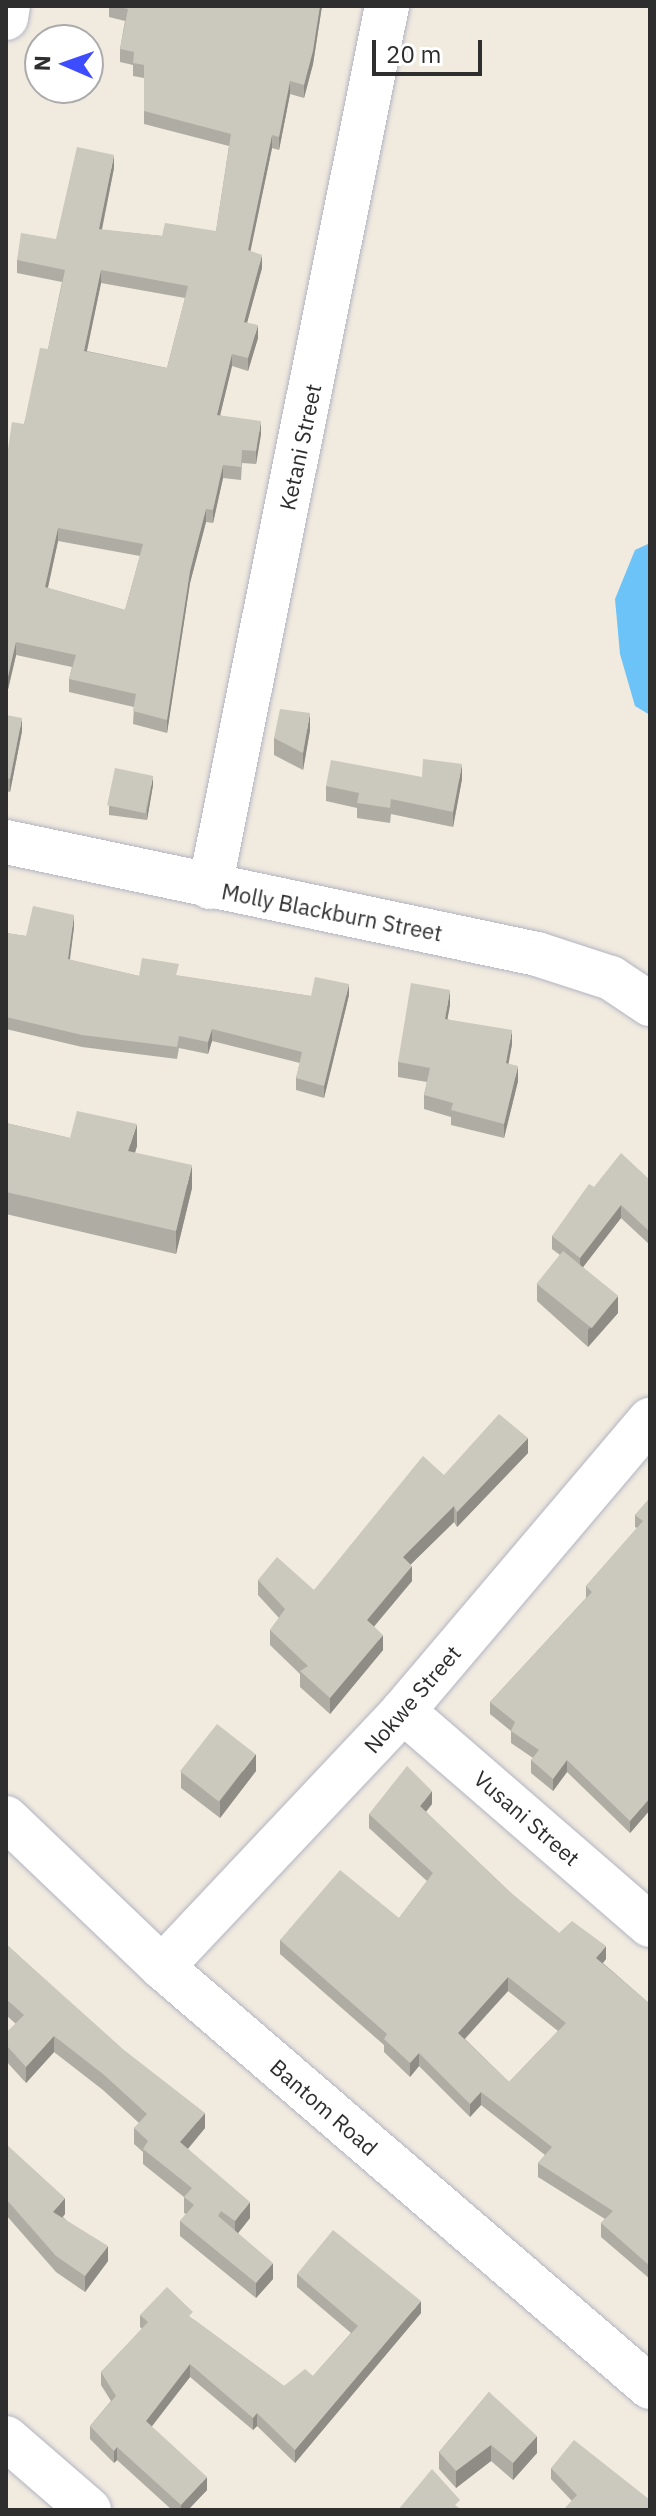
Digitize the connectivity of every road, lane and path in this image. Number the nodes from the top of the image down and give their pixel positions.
1 (8, 6) edge
2 (387, 6) edge
3 (6, 18) edge
4 (6, 842) edge
5 (210, 887) junction
6 (650, 1004) edge
7 (650, 1420) edge
8 (403, 1711) junction
9 (6, 1818) edge
10 (650, 1925) edge
11 (162, 1967) junction
12 (650, 2387) edge
13 (6, 2438) edge
14 (86, 2509) edge

1 - 3 street
2 - 5 street, Ketani Street
4 - 5 street, Molly Blackburn Street
5 - 6 street, Molly Blackburn Street
7 - 8 street, Nokwe Street
8 - 10 street, Vusani Street
8 - 11 street, Nokwe Street
9 - 11 street, Bantom Road
11 - 12 street, Bantom Road
13 - 14 street

